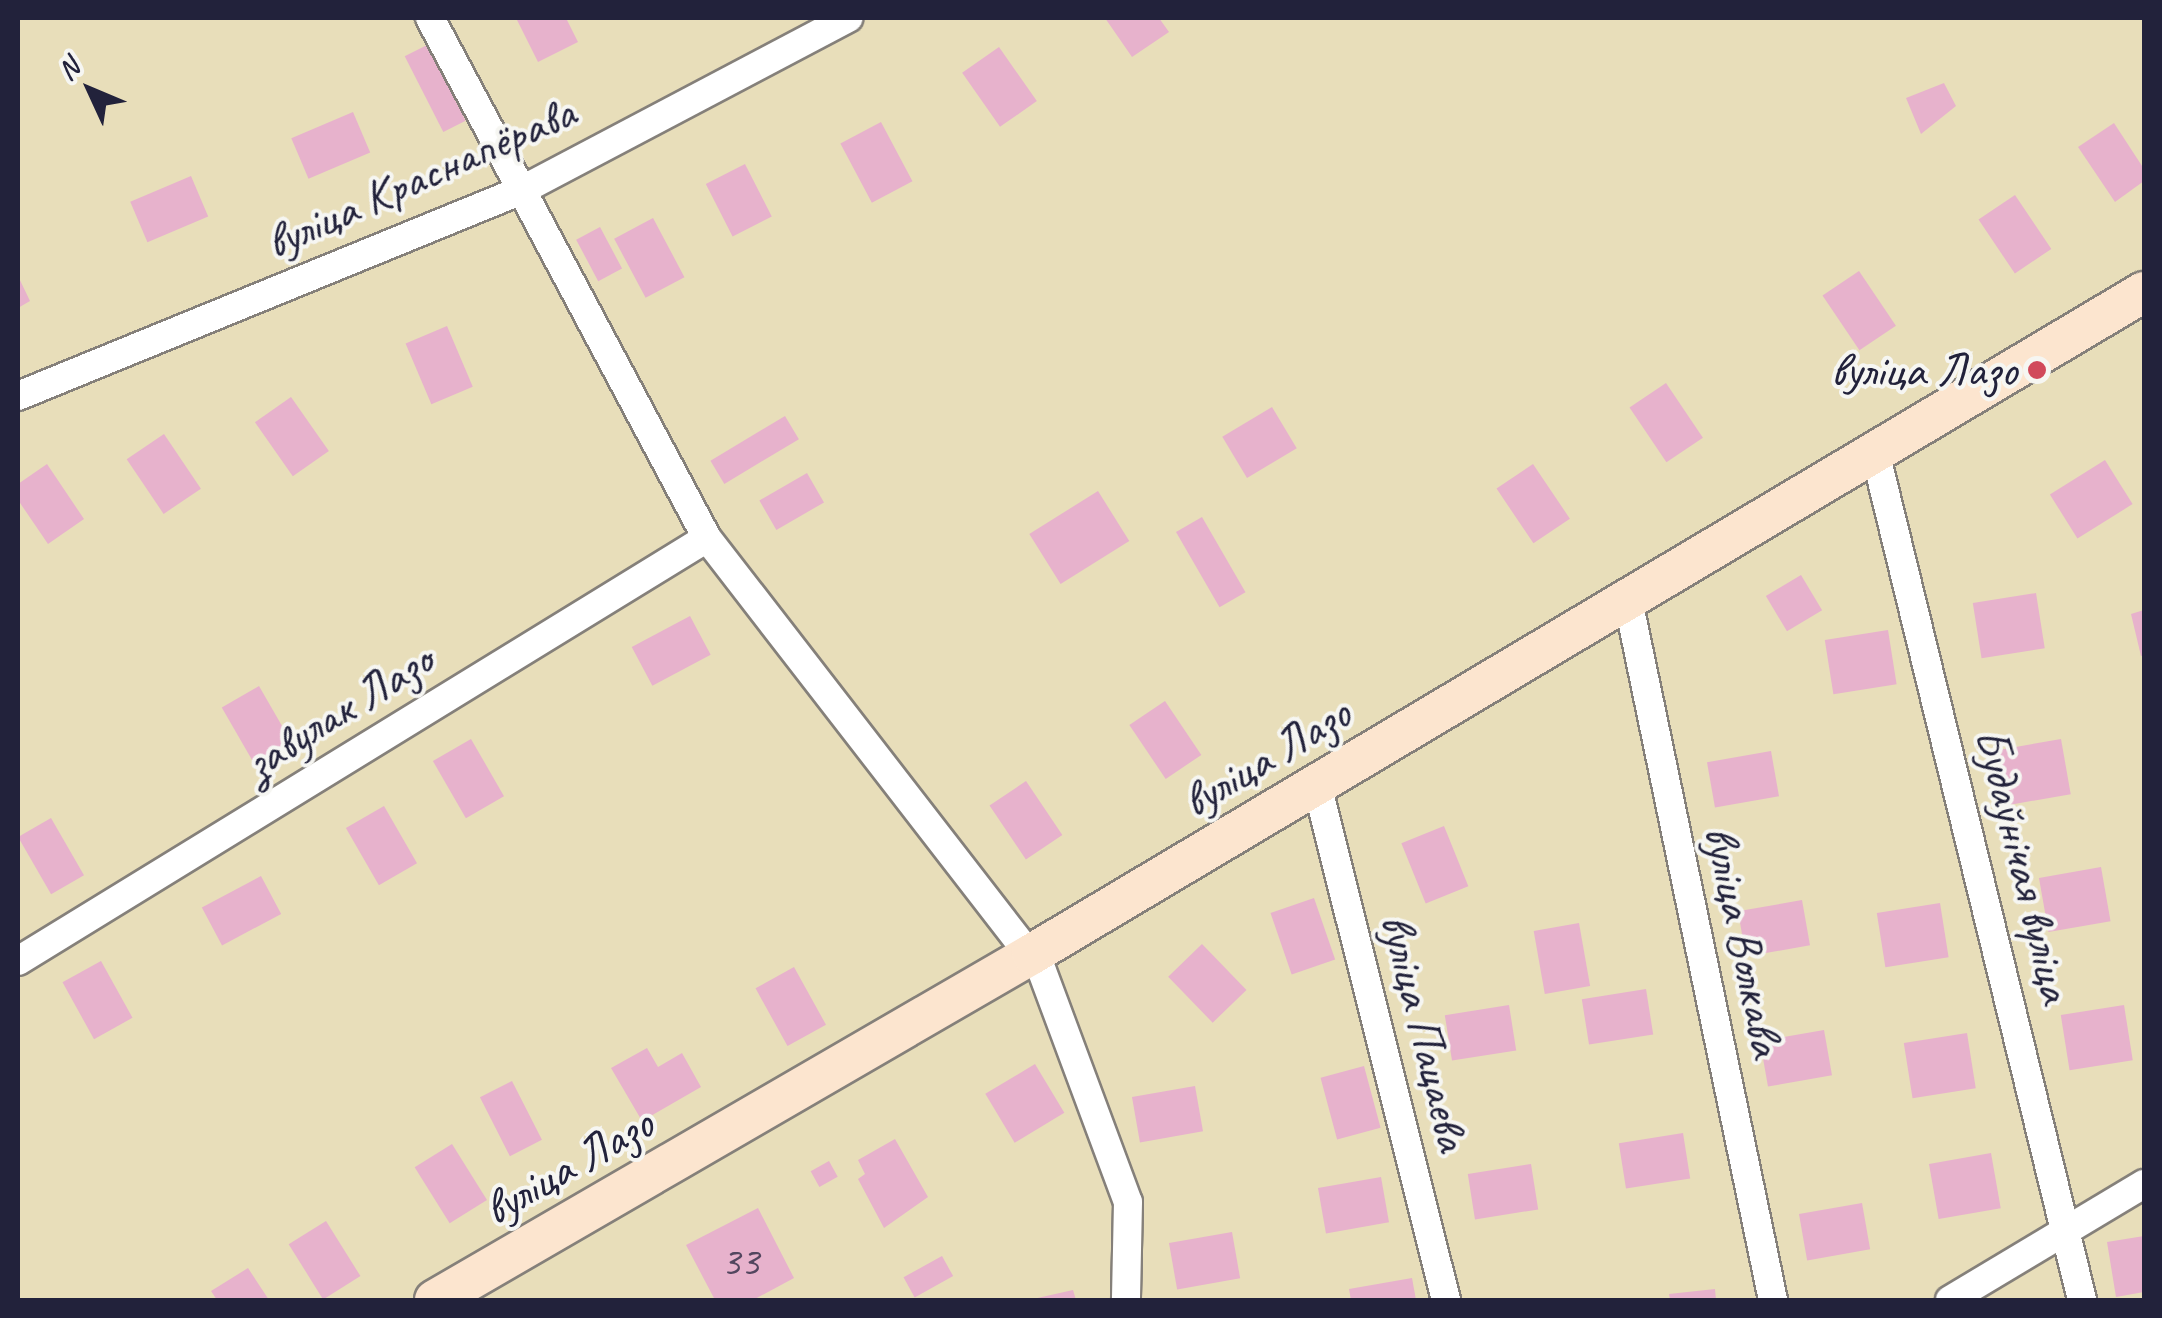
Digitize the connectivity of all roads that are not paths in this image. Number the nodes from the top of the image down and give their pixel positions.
1 (430, 18) edge
2 (848, 18) edge
3 (522, 190) junction
4 (2144, 292) edge
5 (18, 396) edge
6 (1875, 452) junction
7 (707, 538) junction
8 (1628, 600) junction
9 (1317, 784) junction
10 (1032, 954) junction
11 (18, 961) edge
12 (2144, 1184) edge
13 (2068, 1230) junction
14 (435, 1300) edge
15 (1126, 1300) edge
16 (1446, 1300) edge
17 (1773, 1300) edge
18 (1950, 1300) edge
19 (2082, 1300) edge

1 - 3 street
2 - 3 street, вуліца Краснапёрава
3 - 5 street, вуліца Краснапёрава
3 - 7 street
4 - 6 main road, вуліца Лазо
6 - 8 main road, вуліца Лазо
6 - 13 street, Будаўнічая вуліца
7 - 10 street
7 - 11 street, завулак Лазо
8 - 9 main road, вуліца Лазо
8 - 17 street, вуліца Волкава
9 - 10 main road, вуліца Лазо
9 - 16 street, вуліца Пацаева
10 - 14 main road, вуліца Лазо
10 - 15 street
12 - 13 street
13 - 18 street
13 - 19 street, Будаўнічая вуліца

